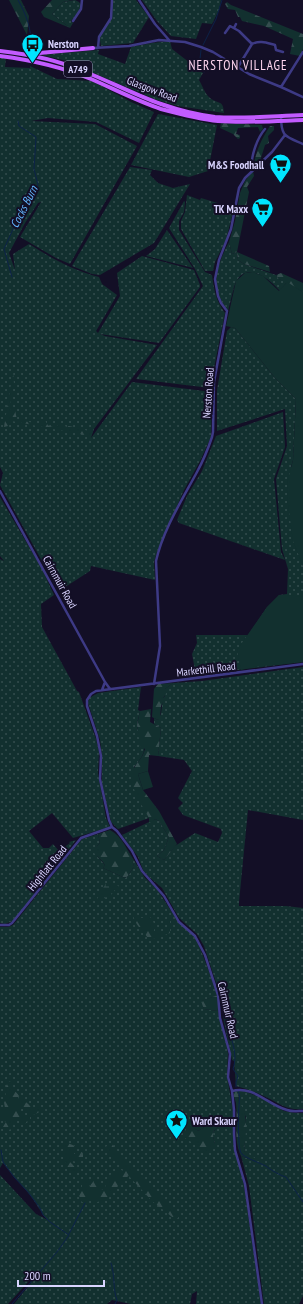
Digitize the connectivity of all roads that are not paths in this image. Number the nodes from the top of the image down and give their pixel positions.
1 (82, 0) edge
2 (112, 0) edge
3 (139, 0) edge
4 (73, 21) dead end
5 (236, 24) dead end
6 (234, 28) junction
7 (225, 33) dead end
8 (169, 40) junction
9 (270, 43) junction
10 (252, 44) junction
11 (95, 48) junction
12 (269, 48) dead end
13 (0, 51) edge
14 (283, 52) dead end
15 (303, 52) edge
16 (25, 55) junction
17 (0, 56) edge
18 (238, 67) junction
19 (281, 87) junction
20 (303, 97) edge
21 (303, 115) edge
22 (281, 118) junction
23 (303, 120) edge
24 (265, 129) dead end
25 (285, 135) junction
26 (303, 144) edge
27 (252, 170) junction
28 (0, 491) edge
29 (303, 664) edge
30 (105, 682) junction
31 (154, 684) junction
32 (111, 689) junction
33 (102, 690) junction
34 (112, 827) junction
35 (0, 925) edge
36 (232, 1091) junction
37 (303, 1111) edge
38 (262, 1304) edge

1 - 4 street
2 - 11 street
3 - 8 street
5 - 6 street
6 - 7 street
6 - 10 street
8 - 11 street
8 - 18 street
9 - 10 street
9 - 12 street
9 - 14 street
10 - 18 street
11 - 16 main road
13 - 16 main road, Glasgow Road / A749
15 - 19 street
16 - 22 main road, Glasgow Road / A749
17 - 22 main road, Glasgow Road / A749
18 - 19 street
19 - 20 street
21 - 22 main road, Glasgow Road / A749
22 - 23 main road, Glasgow Road / A749
22 - 25 street
24 - 27 street
25 - 26 street
25 - 27 street, Nerston Road
27 - 31 street, Nerston Road
28 - 30 street, Cairnmuir Road
29 - 31 street, Markethill Road
30 - 32 street, Cairnmuir Road
30 - 33 street
31 - 32 street, Markethill Road
32 - 33 street
33 - 34 street, Cairnmuir Road
34 - 35 street, Highflatt Road
34 - 36 street, Cairnmuir Road
36 - 37 street
36 - 38 street, Cairnmuir Road

